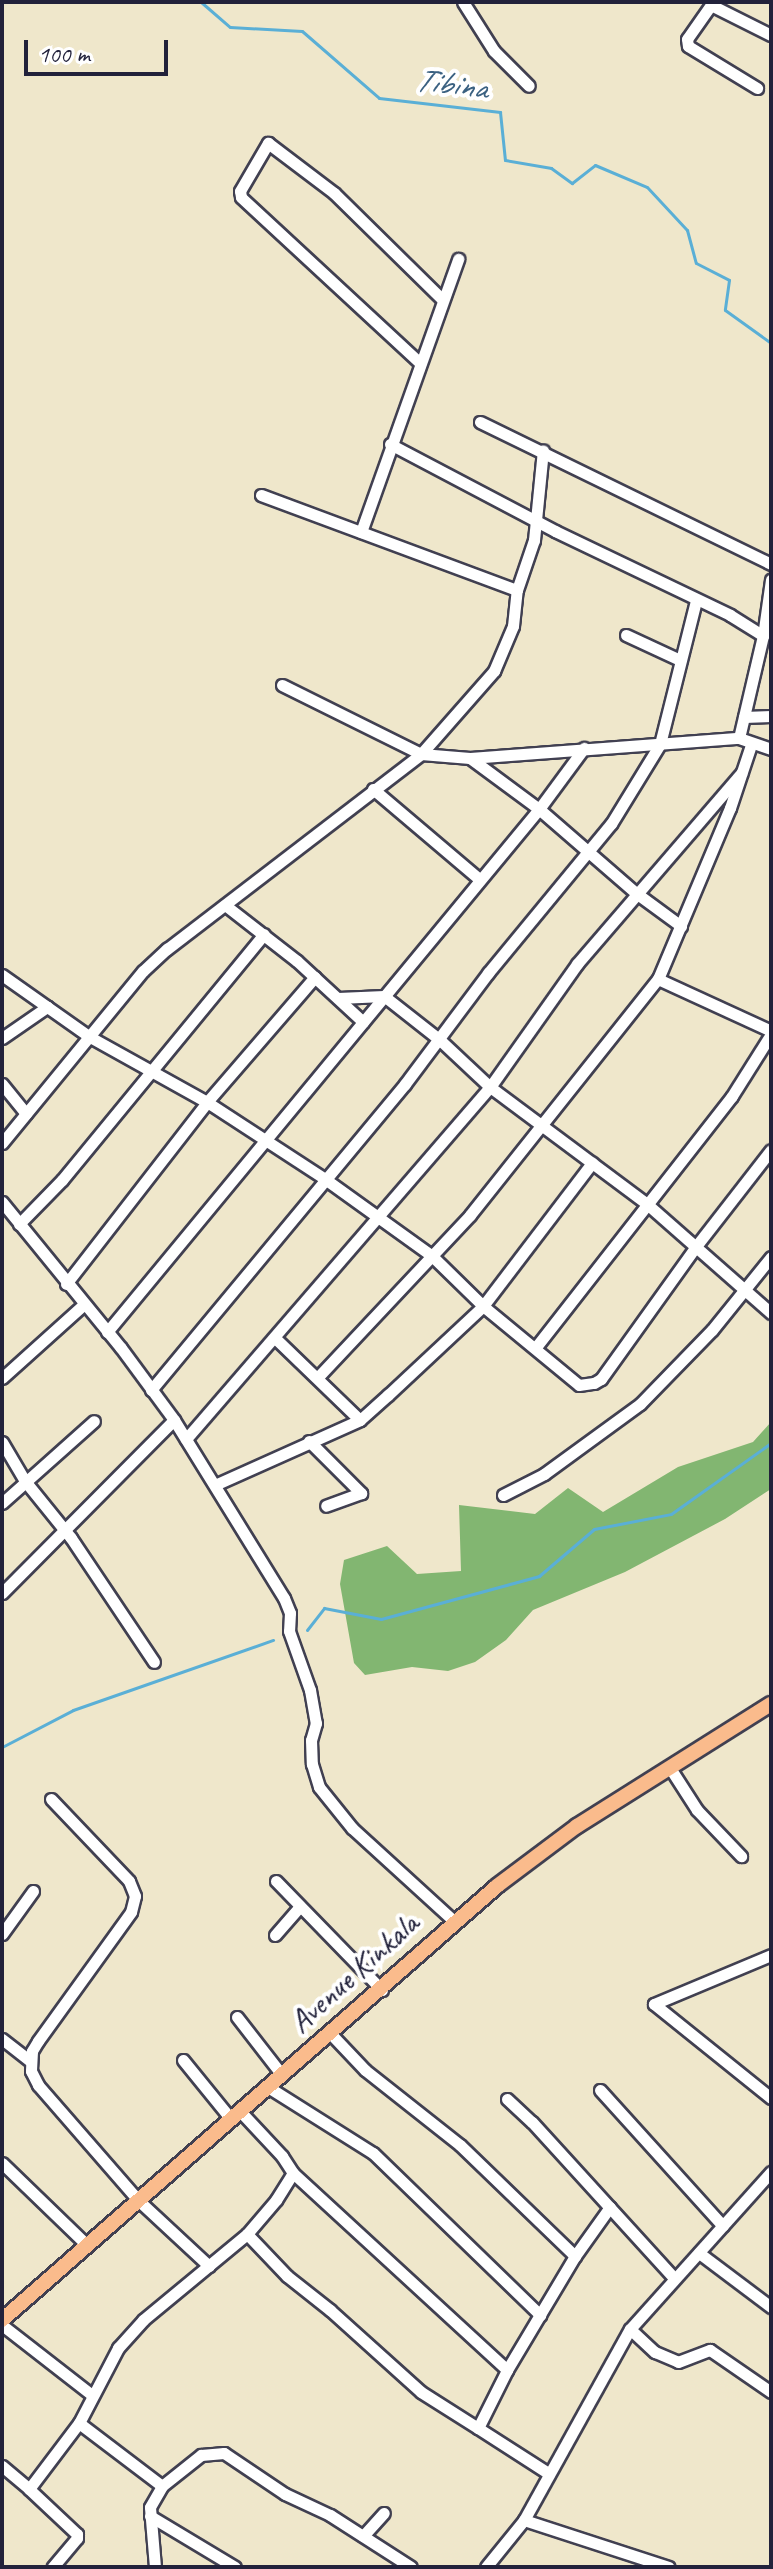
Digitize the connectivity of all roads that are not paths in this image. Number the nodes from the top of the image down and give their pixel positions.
1 (463, 2) edge
2 (712, 4) edge
3 (771, 35) edge
4 (529, 86) dead end
5 (757, 88) dead end
6 (458, 259) dead end
7 (442, 299) junction
8 (420, 363) junction
9 (480, 422) dead end
10 (390, 444) junction
11 (543, 450) junction
12 (261, 495) dead end
13 (536, 519) junction
14 (361, 532) junction
15 (771, 564) edge
16 (771, 580) edge
17 (517, 590) junction
18 (696, 601) junction
19 (626, 635) dead end
20 (763, 636) junction
21 (680, 660) junction
22 (282, 685) dead end
23 (771, 716) edge
24 (744, 717) junction
25 (739, 738) junction
26 (660, 744) junction
27 (751, 745) junction
28 (584, 748) junction
29 (771, 749) edge
30 (421, 754) junction
31 (470, 758) junction
32 (741, 773) junction
33 (373, 789) junction
34 (539, 809) junction
35 (588, 854) junction
36 (478, 878) junction
37 (636, 893) junction
38 (225, 905) junction
39 (681, 926) junction
40 (264, 934) junction
41 (2, 975) edge
42 (315, 977) junction
43 (658, 979) junction
44 (384, 996) junction
45 (338, 998) junction
46 (47, 1007) junction
47 (363, 1022) junction
48 (771, 1032) edge
49 (90, 1037) junction
50 (2, 1038) edge
51 (440, 1040) junction
52 (154, 1070) junction
53 (2, 1084) edge
54 (490, 1087) junction
55 (207, 1102) junction
56 (26, 1114) junction
57 (543, 1125) junction
58 (267, 1141) junction
59 (2, 1143) edge
60 (771, 1150) edge
61 (592, 1163) junction
62 (325, 1179) junction
63 (2, 1202) edge
64 (647, 1204) junction
65 (377, 1216) junction
66 (19, 1224) junction
67 (697, 1245) junction
68 (432, 1256) junction
69 (771, 1257) edge
70 (66, 1284) junction
71 (744, 1291) junction
72 (83, 1305) junction
73 (483, 1306) junction
74 (771, 1313) edge
75 (107, 1332) junction
76 (275, 1338) junction
77 (536, 1347) junction
78 (318, 1377) junction
79 (2, 1378) edge
80 (151, 1390) junction
81 (174, 1420) junction
82 (360, 1420) junction
83 (94, 1421) dead end
84 (186, 1439) junction
85 (309, 1441) junction
86 (2, 1442) edge
87 (25, 1481) junction
88 (217, 1484) junction
89 (503, 1495) dead end
90 (2, 1503) edge
91 (326, 1506) dead end
92 (65, 1531) junction
93 (2, 1593) edge
94 (154, 1662) dead end
95 (771, 1704) edge
96 (670, 1768) junction
97 (51, 1799) dead end
98 (741, 1856) dead end
99 (276, 1881) dead end
100 (33, 1891) dead end
101 (300, 1906) junction
102 (454, 1921) junction
103 (2, 1934) edge
104 (275, 1935) dead end
105 (771, 1955) edge
106 (382, 1990) junction
107 (237, 2017) dead end
108 (330, 2033) junction
109 (2, 2039) edge
110 (183, 2060) dead end
111 (30, 2061) junction
112 (282, 2075) junction
113 (268, 2087) junction
114 (600, 2090) dead end
115 (771, 2098) edge
116 (507, 2099) dead end
117 (236, 2115) junction
118 (2, 2163) edge
119 (771, 2172) edge
120 (293, 2173) junction
121 (767, 2184) edge
122 (138, 2200) junction
123 (610, 2207) junction
124 (723, 2226) junction
125 (247, 2234) junction
126 (87, 2245) junction
127 (699, 2253) junction
128 (575, 2256) junction
129 (209, 2266) junction
130 (674, 2278) junction
131 (771, 2307) edge
132 (540, 2315) junction
133 (2, 2322) edge
134 (630, 2329) junction
135 (507, 2370) junction
136 (771, 2392) edge
137 (92, 2395) junction
138 (79, 2423) junction
139 (478, 2428) junction
140 (2, 2466) edge
141 (548, 2473) junction
142 (162, 2486) junction
143 (29, 2489) junction
144 (384, 2513) dead end
145 (150, 2516) junction
146 (524, 2520) junction
147 (363, 2536) junction
148 (632, 2562) edge
149 (53, 2567) edge
150 (155, 2567) edge
151 (235, 2567) edge
152 (411, 2567) edge
153 (486, 2567) edge
154 (669, 2567) edge

1 - 4 street
2 - 3 street
2 - 5 street
6 - 7 street
7 - 8 street
7 - 8 street
8 - 10 street
9 - 11 street
10 - 13 street
10 - 14 street
11 - 13 street
11 - 15 street
12 - 14 street
13 - 17 street
13 - 18 street
14 - 17 street
16 - 20 street
17 - 30 street
18 - 20 street
18 - 21 street
19 - 21 street
20 - 24 street
21 - 26 street
22 - 30 street
23 - 24 street
24 - 25 street
25 - 26 street
25 - 27 street
26 - 28 street
26 - 35 street
27 - 29 street
27 - 32 street
28 - 31 street
28 - 34 street
30 - 31 street
30 - 33 street
31 - 34 street
32 - 37 street
32 - 39 street
33 - 36 street
33 - 38 street
34 - 35 street
34 - 36 street
35 - 37 street
35 - 51 street
36 - 44 street
37 - 39 street
37 - 54 street
38 - 40 street
38 - 49 street
39 - 43 street
40 - 42 street
40 - 52 street
41 - 46 street
42 - 45 street
42 - 55 street
43 - 48 street
43 - 57 street
44 - 45 street
44 - 47 street
44 - 51 street
45 - 47 street
46 - 49 street
46 - 50 street
47 - 58 street
48 - 64 street
49 - 52 street
49 - 56 street
51 - 54 street
51 - 62 street
52 - 55 street
52 - 66 street
53 - 56 street
54 - 57 street
54 - 65 street
55 - 58 street
55 - 70 street
56 - 59 street
57 - 61 street
57 - 68 street
58 - 62 street
58 - 75 street
60 - 67 street
61 - 64 street
61 - 73 street
62 - 65 street
62 - 80 street
63 - 66 street
64 - 67 street
64 - 77 street
65 - 68 street
65 - 76 street
66 - 70 street
67 - 71 street
67 - 77 street
68 - 73 street
68 - 78 street
69 - 71 street
70 - 72 street
71 - 74 street
71 - 89 street
72 - 75 street
72 - 79 street
73 - 77 street
73 - 82 street
75 - 80 street
76 - 78 street
76 - 84 street
78 - 82 street
80 - 81 street
81 - 84 street
81 - 92 street
82 - 85 street
83 - 87 street
84 - 88 street
85 - 88 street
85 - 91 street
86 - 87 street
87 - 90 street
87 - 92 street
88 - 102 street
92 - 93 street
92 - 94 street
95 - 96 main road, Avenue Kinkala
96 - 98 street
96 - 102 main road, Avenue Kinkala
97 - 111 street
99 - 101 street
100 - 103 street
101 - 104 street
101 - 106 street
102 - 106 main road, Avenue Kinkala
105 - 115 street
106 - 108 main road, Avenue Kinkala
107 - 112 street
108 - 112 main road, Avenue Kinkala
108 - 128 street
109 - 111 street
110 - 117 street
111 - 122 street
112 - 113 main road, Avenue Kinkala
113 - 117 main road, Avenue Kinkala
113 - 132 street
114 - 124 street
116 - 123 street
117 - 120 street
117 - 122 main road, Avenue Kinkala
118 - 126 street
119 - 121 street
120 - 125 street
120 - 135 street
121 - 124 street
122 - 126 main road, Avenue Kinkala
122 - 129 street
123 - 128 street
123 - 130 street
124 - 127 street
125 - 129 street
125 - 139 street
126 - 133 main road, Avenue Kinkala
127 - 130 street
127 - 131 street
128 - 132 street
129 - 137 street
130 - 134 street
132 - 135 street
133 - 137 street
134 - 136 street
134 - 141 street
135 - 139 street
137 - 138 street
138 - 142 street
138 - 143 street
139 - 141 street
140 - 143 street
141 - 146 street
142 - 145 street
142 - 147 street
143 - 149 street
144 - 147 street
145 - 150 street
145 - 151 street
146 - 148 street
146 - 153 street
147 - 152 street
148 - 154 street

